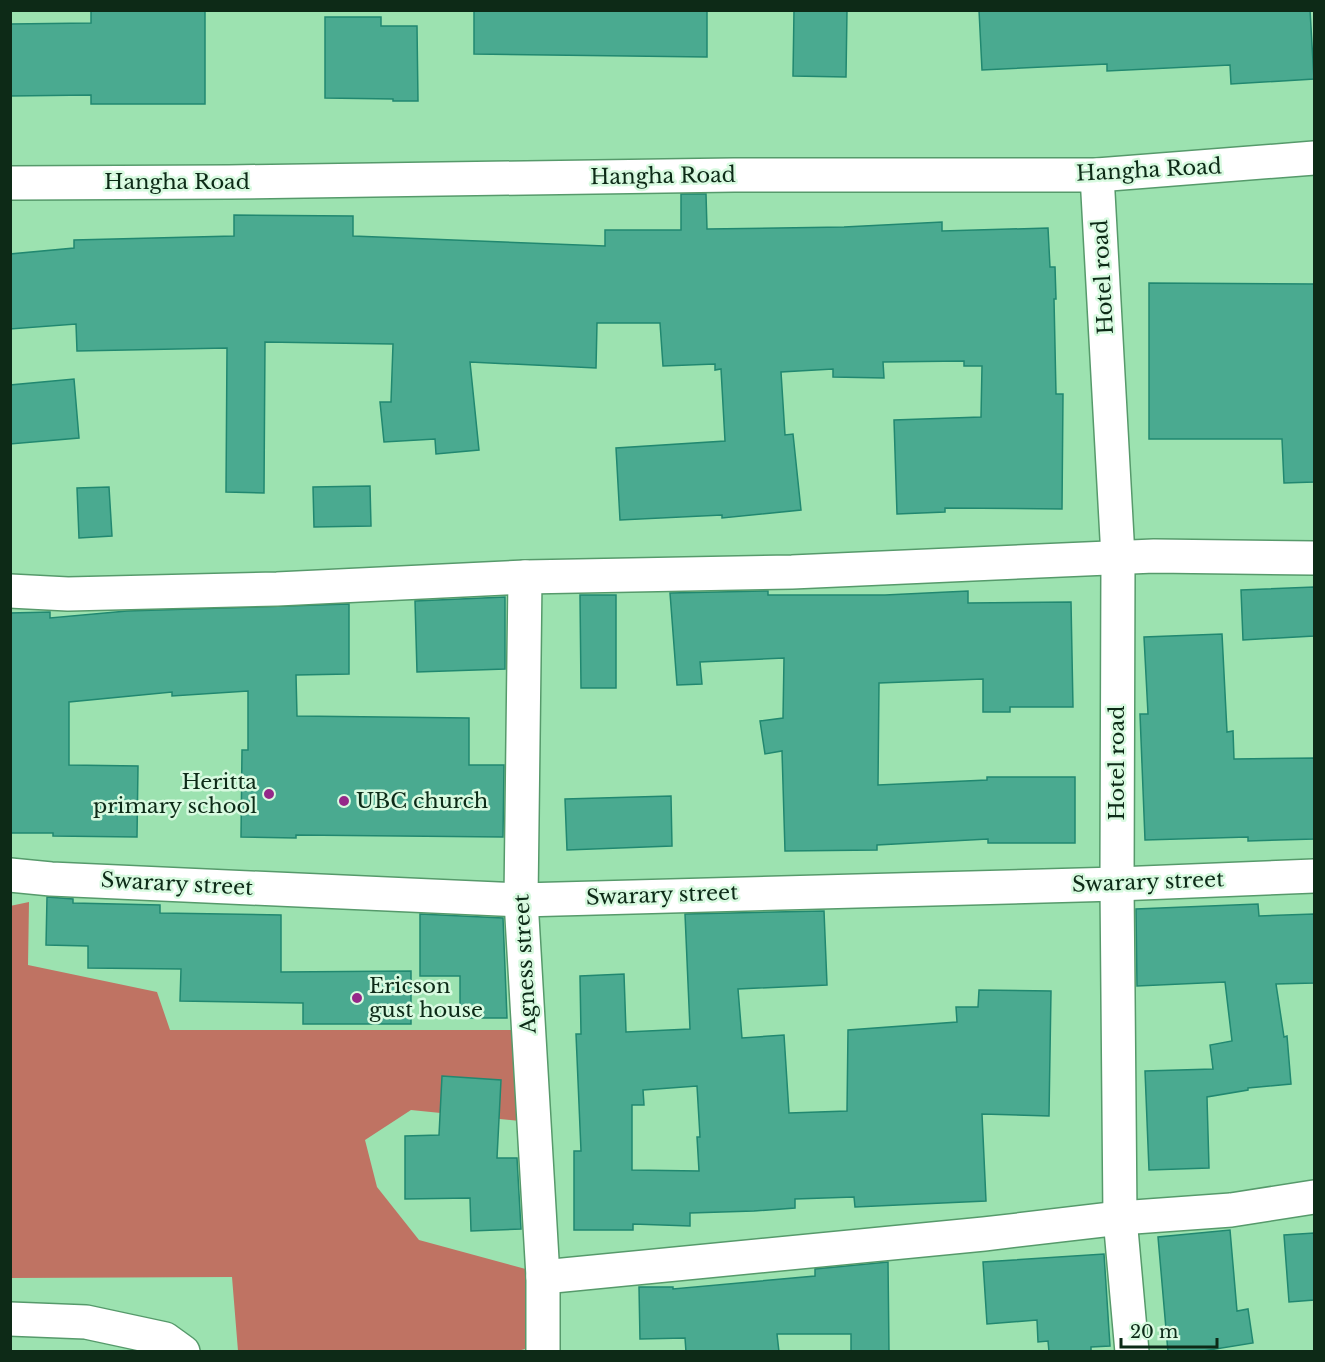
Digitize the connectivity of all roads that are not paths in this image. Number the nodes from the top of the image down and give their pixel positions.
1 (1314, 159) edge
2 (1098, 174) junction
3 (10, 183) edge
4 (1118, 558) junction
5 (1314, 558) edge
6 (525, 577) junction
7 (10, 591) edge
8 (10, 875) edge
9 (1314, 876) edge
10 (1117, 884) junction
11 (521, 900) junction
12 (1314, 1197) edge
13 (1120, 1218) junction
14 (543, 1277) junction
15 (10, 1319) edge
16 (183, 1352) edge
17 (543, 1352) edge
18 (1132, 1352) edge

1 - 2 main road, Hangha Road
2 - 3 main road, Hangha Road
2 - 4 main road, Hotel road
4 - 5 main road
4 - 6 main road
4 - 10 main road, Hotel road
6 - 7 main road
6 - 11 main road, Agness street
8 - 11 main road, Swarary street
9 - 10 main road, Swarary street
10 - 11 main road, Swarary street
10 - 13 main road, Hotel road
11 - 14 main road, Agness street
12 - 13 main road
13 - 14 main road
13 - 18 main road, Hotel road
14 - 17 main road, Agness street
15 - 16 main road

